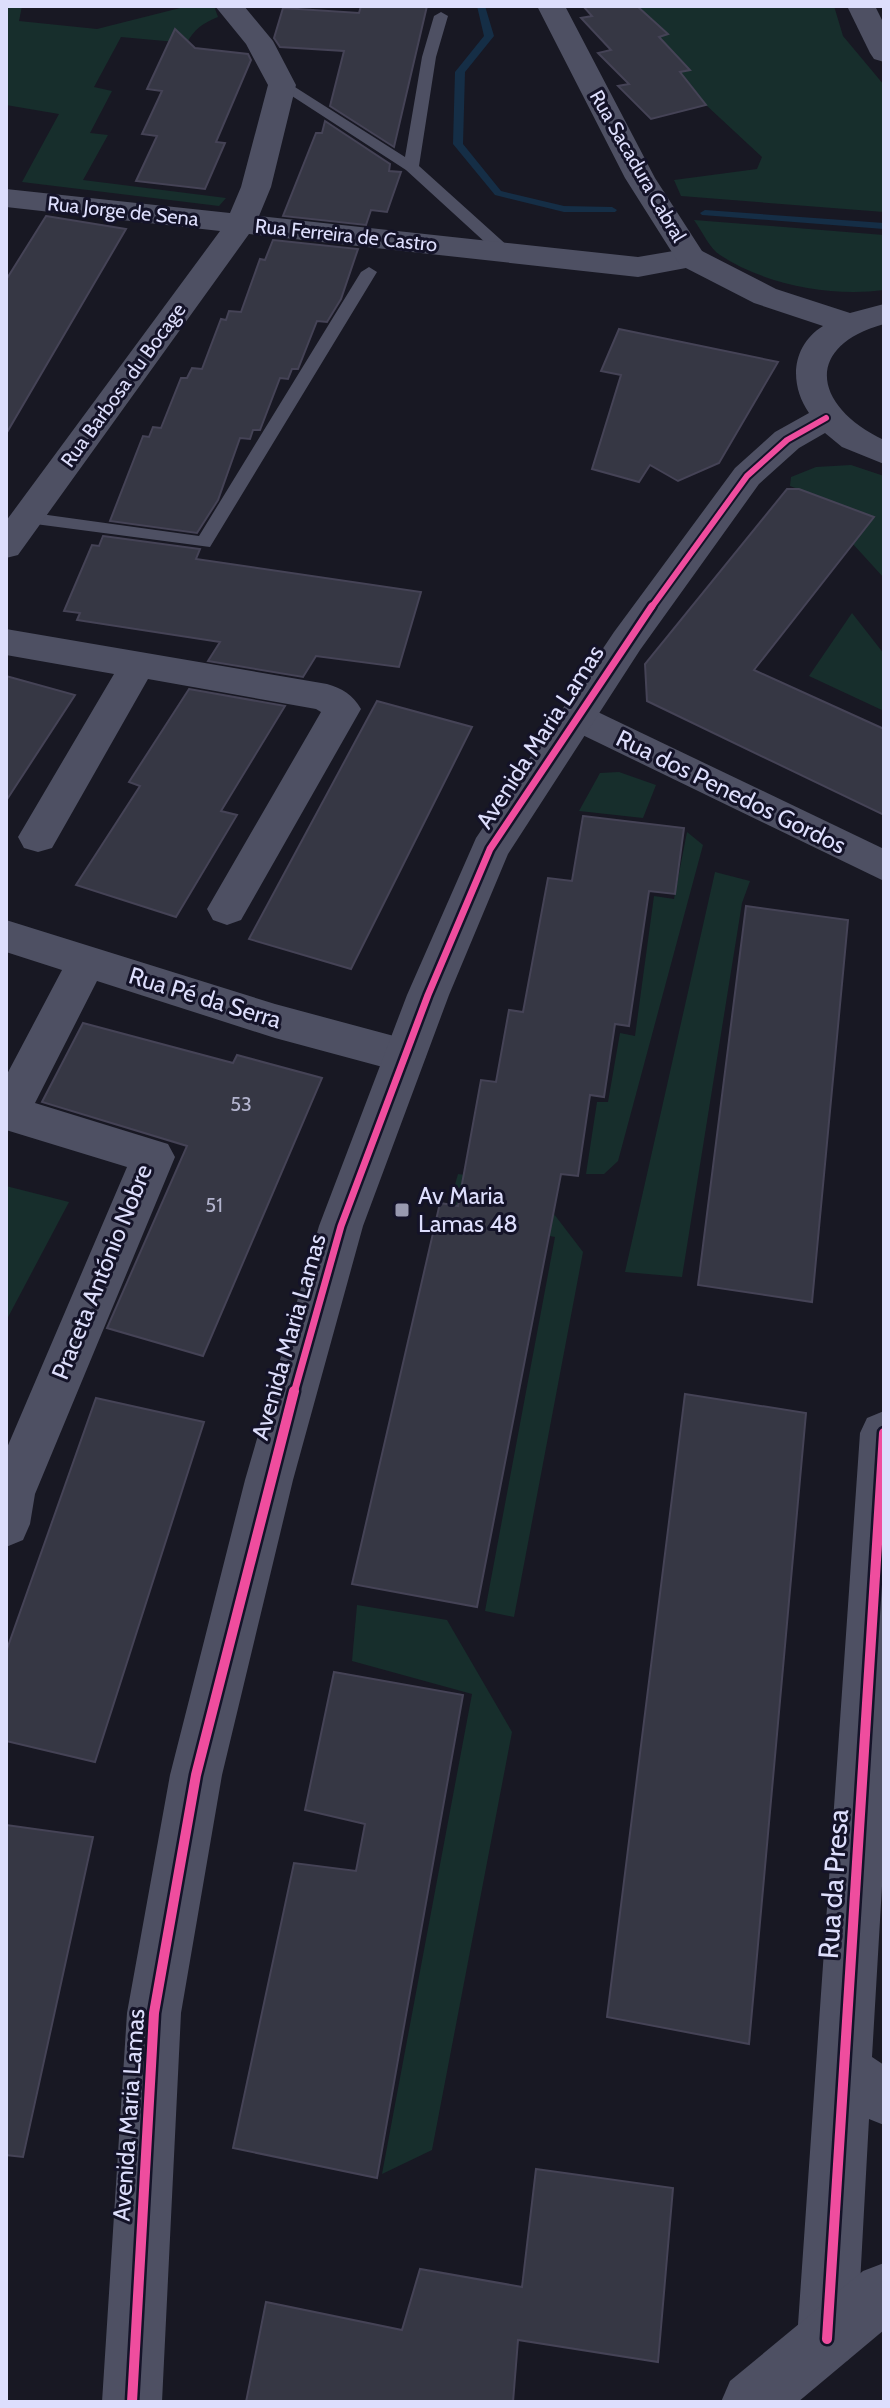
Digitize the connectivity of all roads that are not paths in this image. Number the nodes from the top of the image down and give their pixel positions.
1 (229, 6) edge
2 (551, 6) edge
3 (861, 6) edge
4 (441, 16) dead end
5 (884, 53) edge
6 (282, 85) junction
7 (411, 167) junction
8 (6, 198) edge
9 (241, 224) junction
10 (505, 252) junction
11 (691, 258) junction
12 (369, 272) dead end
13 (884, 314) edge
14 (850, 324) junction
15 (826, 418) junction
16 (884, 453) edge
17 (26, 518) junction
18 (6, 546) edge
19 (6, 642) edge
20 (139, 663) junction
21 (579, 717) junction
22 (38, 837) dead end
23 (884, 866) edge
24 (227, 909) dead end
25 (6, 936) edge
26 (87, 961) junction
27 (405, 1056) junction
28 (7, 1112) edge
29 (884, 1433) edge
30 (6, 1524) edge
31 (863, 2084) edge
32 (884, 2292) edge
33 (827, 2339) junction
34 (132, 2402) edge
35 (751, 2402) edge

1 - 6 street
2 - 11 street, Rua Sacadura Cabral
3 - 5 street
4 - 7 lane
6 - 7 lane
6 - 9 street, Rua Ferreira de Castro
7 - 10 lane
8 - 9 street, Rua Jorge de Sena
9 - 10 street, Rua Ferreira de Castro
9 - 17 street, Rua Barbosa du Bocage
10 - 11 street, Rua Ferreira de Castro
11 - 14 street, Rua Sacadura Cabral
12 - 17 lane
13 - 14 street
14 - 15 street
15 - 16 street
15 - 21 street, Avenida Maria Lamas
17 - 18 street, Rua Barbosa du Bocage
19 - 20 street
20 - 22 street
20 - 24 street
21 - 23 street, Rua dos Penedos Gordos
21 - 27 street, Avenida Maria Lamas
25 - 26 street, Rua Pé da Serra
26 - 27 street, Rua Pé da Serra
26 - 28 street, Praceta António Nobre
27 - 34 street, Avenida Maria Lamas
28 - 30 street, Praceta António Nobre
29 - 31 street, Rua da Presa
31 - 33 street, Rua da Presa
32 - 33 street
33 - 35 street

